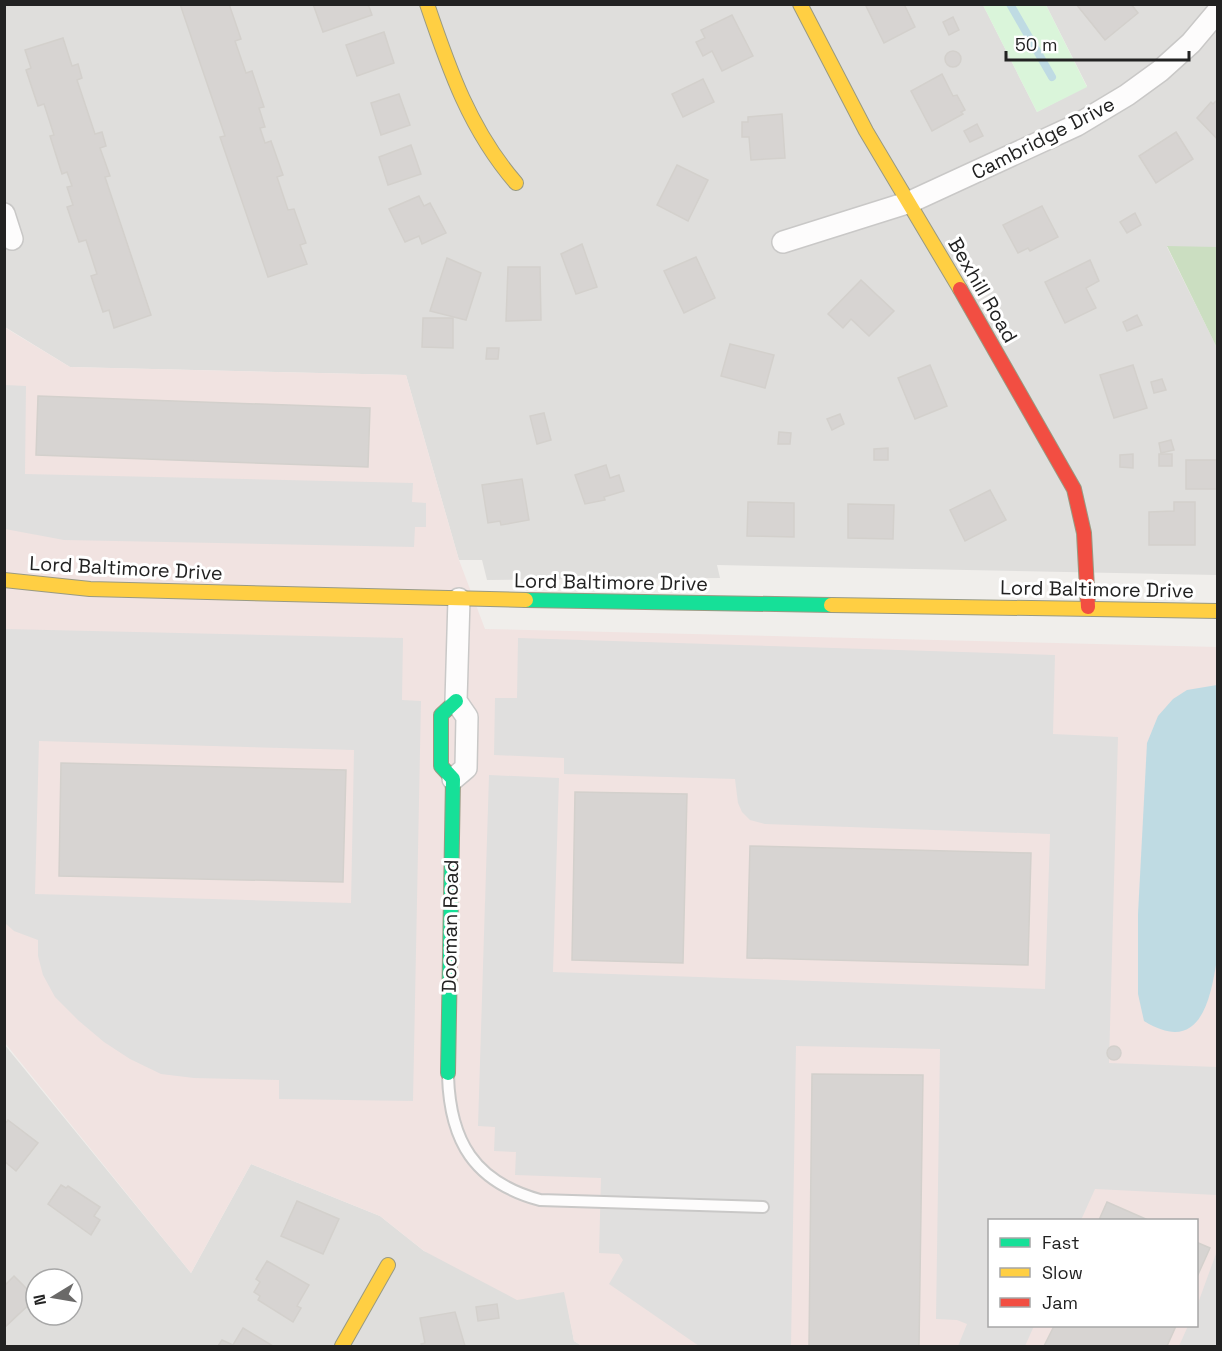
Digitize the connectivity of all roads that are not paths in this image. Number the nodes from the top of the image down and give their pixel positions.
1 (427, 4) edge
2 (800, 4) edge
3 (1218, 11) edge
4 (516, 183) dead end
5 (910, 202) junction
6 (4, 214) edge
7 (12, 239) dead end
8 (783, 242) dead end
9 (4, 580) edge
10 (459, 599) junction
11 (1088, 608) junction
12 (1218, 611) edge
13 (453, 779) joint
14 (448, 1073) joint
15 (763, 1207) dead end
16 (387, 1265) dead end
17 (342, 1347) edge

1 - 4 street
2 - 5 street, Bexhill Road
3 - 5 street, Cambridge Drive
5 - 8 street, Cambridge Drive
5 - 11 street, Bexhill Road
6 - 7 street
9 - 10 street, Lord Baltimore Drive
10 - 11 street, Lord Baltimore Drive
10 - 13 street, Dooman Road
11 - 12 street, Lord Baltimore Drive
13 - 14 street, Dooman Road
14 - 15 lane
16 - 17 street

